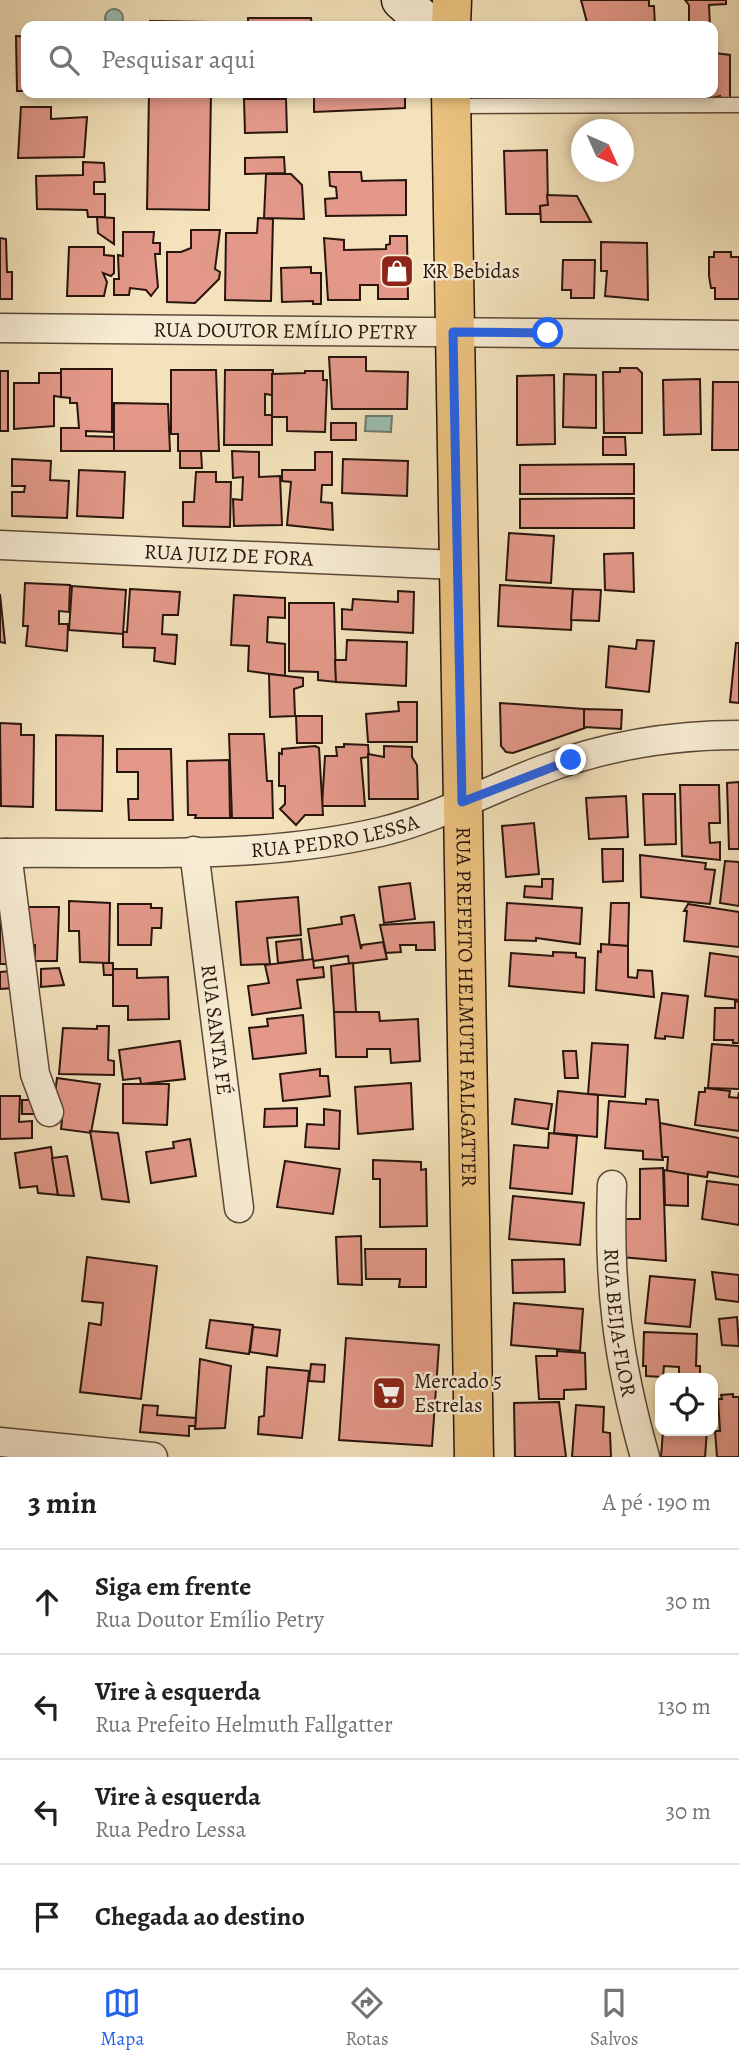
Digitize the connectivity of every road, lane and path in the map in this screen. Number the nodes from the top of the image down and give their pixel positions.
1 (401, 0) edge
2 (452, 0) edge
3 (424, 21) edge
4 (451, 21) edge
5 (451, 99) edge
6 (739, 105) edge
7 (0, 328) edge
8 (453, 332) junction
9 (739, 335) edge
10 (0, 545) edge
11 (457, 565) junction
12 (739, 736) edge
13 (462, 802) junction
14 (194, 851) junction
15 (4, 853) edge
16 (49, 1112) dead end
17 (612, 1185) dead end
18 (239, 1208) dead end
19 (0, 1442) edge
20 (33, 1451) edge
21 (153, 1457) edge
22 (474, 1457) edge
23 (645, 1457) edge

1 - 3 street
2 - 4 main road
5 - 6 lane
5 - 8 main road, RUA PREFEITO HELMUTH FALLGATTER
7 - 8 street, RUA DOUTOR EMÍLIO PETRY
8 - 9 street, RUA DOUTOR EMÍLIO PETRY
8 - 11 main road, RUA PREFEITO HELMUTH FALLGATTER
10 - 11 street, RUA JUIZ DE FORA
11 - 13 main road, RUA PREFEITO HELMUTH FALLGATTER
12 - 13 street, RUA PEDRO LESSA
13 - 14 street, RUA PEDRO LESSA
13 - 22 main road, RUA PREFEITO HELMUTH FALLGATTER
14 - 15 street, RUA PEDRO LESSA
14 - 18 street, RUA SANTA FÉ
15 - 16 street
17 - 23 street, RUA BEIJA-FLOR
19 - 20 street
20 - 21 street

